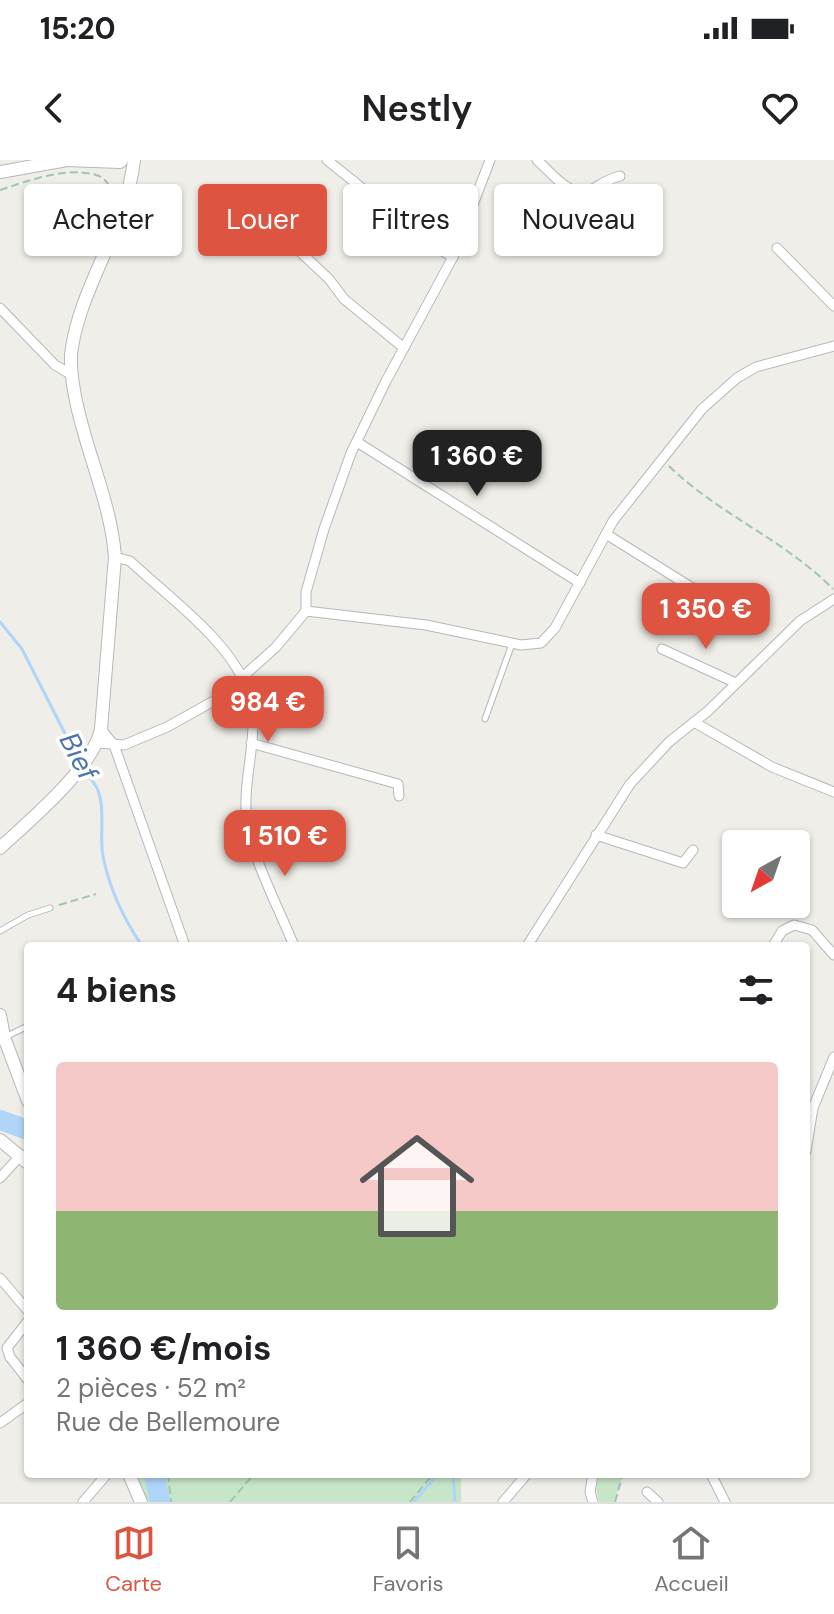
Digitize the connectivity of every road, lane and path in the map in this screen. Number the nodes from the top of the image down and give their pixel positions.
1 (67, 160) edge
2 (134, 160) edge
3 (327, 160) edge
4 (490, 160) edge
5 (537, 160) edge
6 (121, 161) edge
7 (0, 172) edge
8 (620, 176) dead end
9 (108, 184) edge
10 (127, 184) edge
11 (129, 184) edge
12 (0, 190) edge
13 (777, 248) dead end
14 (104, 256) edge
15 (305, 256) edge
16 (453, 257) junction
17 (834, 306) edge
18 (0, 308) edge
19 (834, 346) edge
20 (404, 348) junction
21 (72, 375) junction
22 (357, 442) junction
23 (661, 458) junction
24 (606, 534) junction
25 (115, 557) junction
26 (580, 583) junction
27 (834, 590) edge
28 (834, 599) edge
29 (718, 604) dead end
30 (306, 611) junction
31 (512, 644) junction
32 (662, 649) dead end
33 (242, 679) junction
34 (736, 683) junction
35 (485, 719) dead end
36 (694, 722) junction
37 (101, 729) junction
38 (98, 743) junction
39 (251, 743) junction
40 (114, 745) junction
41 (834, 792) edge
42 (399, 796) dead end
43 (596, 835) junction
44 (0, 848) edge
45 (693, 850) dead end
46 (96, 894) dead end
47 (50, 908) joint
48 (0, 931) edge
49 (184, 942) edge
50 (292, 942) edge
51 (529, 942) edge
52 (775, 942) edge
53 (834, 955) edge
54 (0, 1015) edge
55 (24, 1029) edge
56 (4, 1045) edge
57 (834, 1057) edge
58 (24, 1076) edge
59 (810, 1126) edge
60 (0, 1140) edge
61 (24, 1153) edge
62 (24, 1156) edge
63 (0, 1178) edge
64 (0, 1278) edge
65 (24, 1306) edge
66 (24, 1326) edge
67 (24, 1375) edge
68 (24, 1406) edge
69 (0, 1423) edge
70 (104, 1478) edge
71 (130, 1478) edge
72 (168, 1478) edge
73 (251, 1478) edge
74 (430, 1478) edge
75 (524, 1478) edge
76 (592, 1478) edge
77 (622, 1478) edge
78 (713, 1478) edge
79 (647, 1492) dead end
80 (135, 1499) edge
81 (83, 1502) edge
82 (171, 1502) edge
83 (230, 1502) edge
84 (410, 1502) edge
85 (503, 1502) edge
86 (593, 1502) edge
87 (615, 1502) edge
88 (658, 1502) edge
89 (725, 1502) edge

1 - 6 street
1 - 7 street
2 - 11 street
3 - 16 street
4 - 16 street
5 - 8 street
6 - 10 street
9 - 12 path
13 - 17 street
14 - 21 street
15 - 20 street
16 - 20 street
18 - 21 street
19 - 23 street
20 - 22 street
21 - 25 street
22 - 26 street
22 - 30 street
23 - 24 street
23 - 27 path
24 - 26 street
24 - 29 street
25 - 33 street
25 - 37 street
26 - 31 street
28 - 34 street
30 - 31 street
30 - 33 street
31 - 35 lane
32 - 34 street
33 - 39 street
33 - 40 street
34 - 36 street
36 - 41 street
36 - 43 street
37 - 38 street
37 - 40 street
38 - 40 street
38 - 44 street
39 - 42 street
39 - 50 street
40 - 49 street
43 - 45 street
43 - 51 street
46 - 47 path
47 - 48 lane
52 - 53 street
54 - 56 street
55 - 56 lane
56 - 58 street
57 - 59 street
60 - 61 street
62 - 63 street
64 - 65 street
66 - 67 street
68 - 69 street
70 - 81 street
71 - 80 street
72 - 82 path
73 - 83 path
74 - 84 path
75 - 85 street
76 - 86 street
77 - 87 path
78 - 89 street
79 - 88 street

